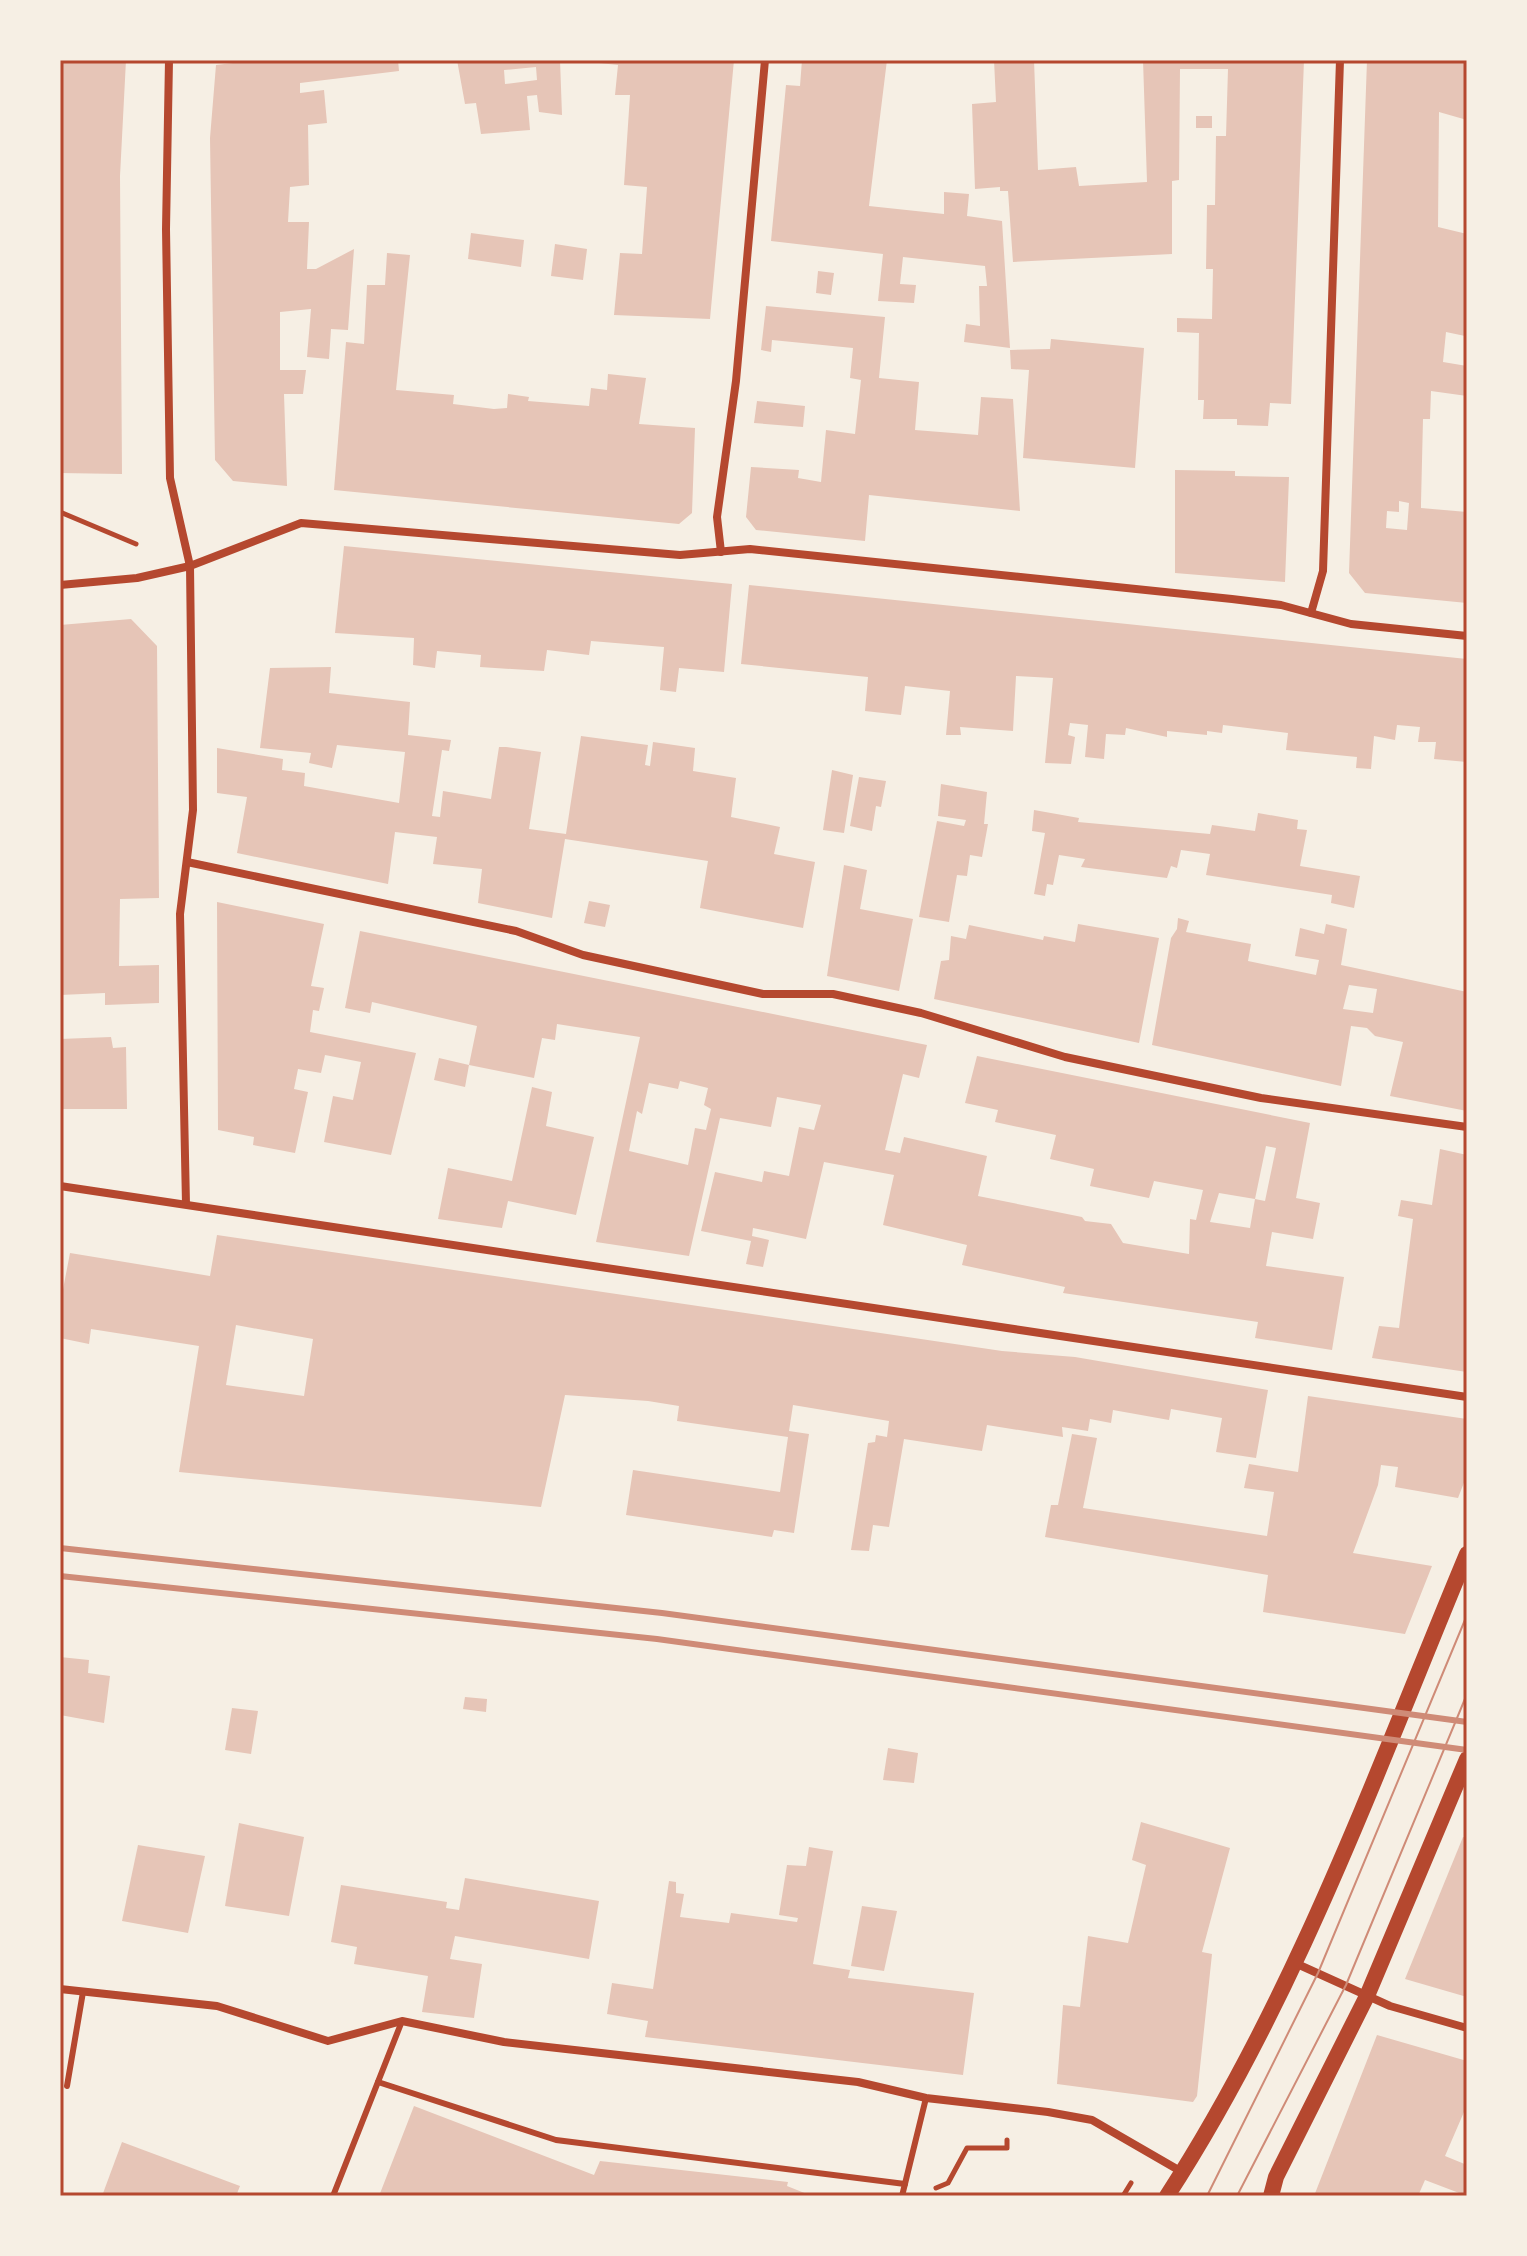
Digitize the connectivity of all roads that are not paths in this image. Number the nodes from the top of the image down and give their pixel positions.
1 (169, 60) edge
2 (765, 60) edge
3 (1340, 60) edge
4 (721, 552) junction
5 (190, 566) junction
6 (60, 585) edge
7 (1311, 613) junction
8 (1467, 636) edge
9 (187, 862) junction
10 (1467, 1127) edge
11 (60, 1186) edge
12 (186, 1204) junction
13 (1467, 1397) edge
14 (1467, 1554) edge
15 (1467, 1759) edge
16 (1295, 1963) junction
17 (60, 1989) edge
18 (83, 1992) junction
19 (1367, 1996) junction
20 (402, 2021) junction
21 (1467, 2028) edge
22 (378, 2082) junction
23 (67, 2086) dead end
24 (926, 2098) junction
25 (1182, 2173) junction
26 (905, 2184) junction
27 (333, 2196) edge
28 (902, 2196) edge
29 (1167, 2196) edge
30 (1271, 2196) edge

1 - 5 street
2 - 4 street
3 - 7 street
4 - 5 street
4 - 7 street
5 - 6 street
5 - 9 street
7 - 8 street
9 - 10 street
9 - 12 street
11 - 12 street
12 - 13 street
14 - 16 main road
15 - 19 main road
16 - 19 street
16 - 25 main road
17 - 18 street
18 - 20 street
18 - 23 lane
19 - 21 street
19 - 30 main road
20 - 22 lane
20 - 24 street
22 - 26 lane
22 - 27 lane
24 - 25 street
24 - 26 lane
25 - 29 main road
26 - 28 lane

